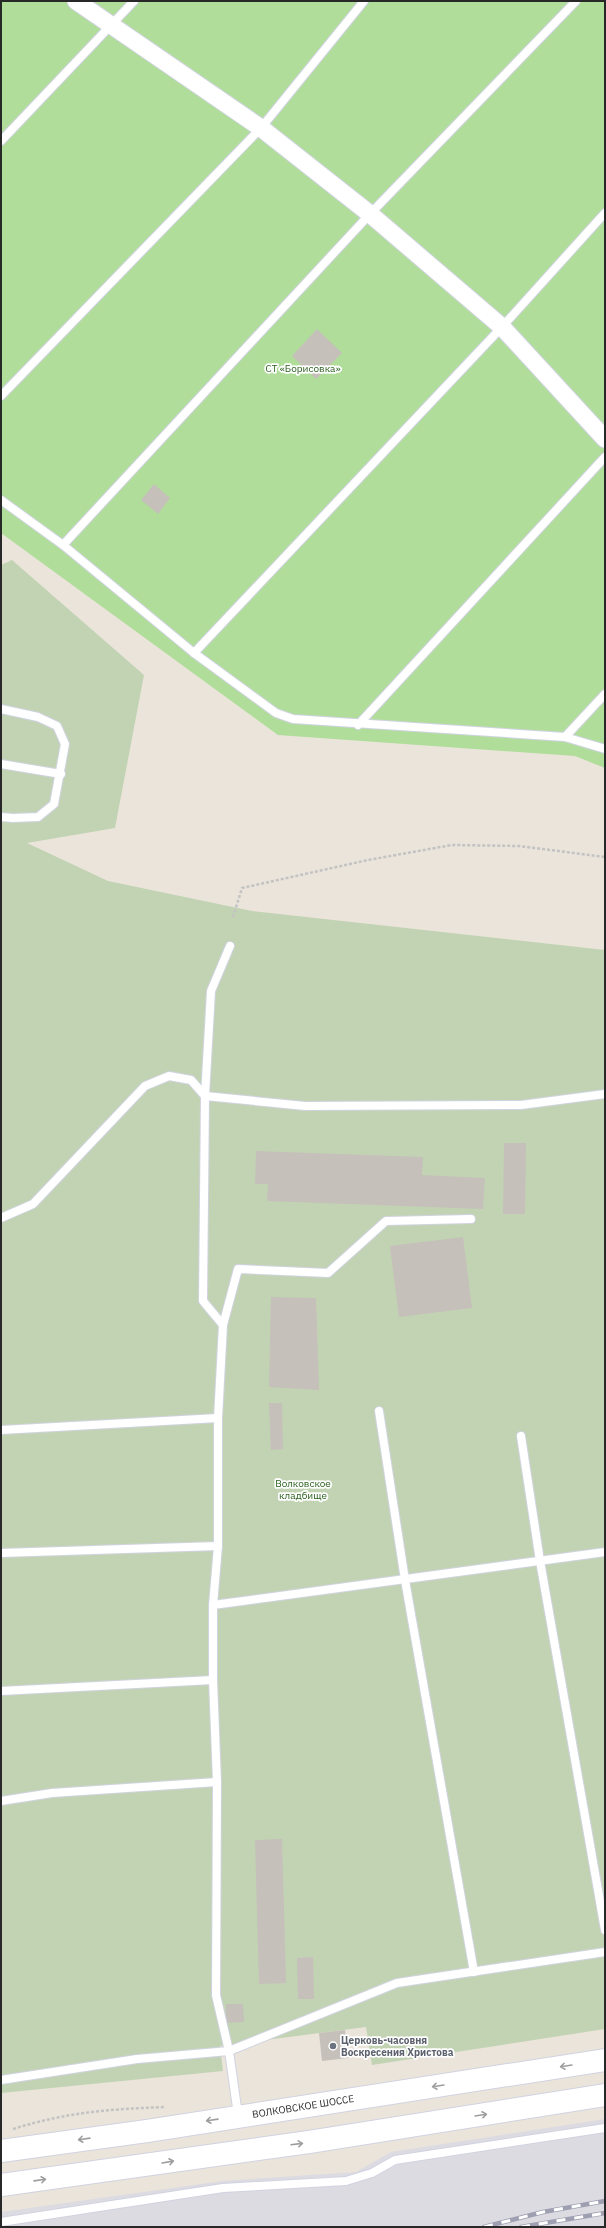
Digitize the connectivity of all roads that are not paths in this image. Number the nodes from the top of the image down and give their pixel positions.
1 (76, 1) edge
2 (134, 1) edge
3 (364, 1) edge
4 (576, 1) edge
5 (111, 26) junction
6 (261, 128) junction
7 (1, 141) edge
8 (605, 213) edge
9 (370, 214) junction
10 (502, 327) junction
11 (1, 396) edge
12 (605, 439) edge
13 (605, 457) edge
14 (1, 500) edge
15 (63, 545) junction
16 (194, 653) junction
17 (605, 694) edge
18 (1, 710) edge
19 (358, 725) junction
20 (565, 737) junction
21 (605, 749) edge
22 (1, 764) edge
23 (61, 774) junction
24 (1, 817) edge
25 (230, 946) dead end
26 (605, 1094) edge
27 (205, 1096) junction
28 (1, 1218) edge
29 (471, 1219) dead end
30 (223, 1325) junction
31 (380, 1411) dead end
32 (218, 1418) junction
33 (1, 1430) edge
34 (521, 1436) dead end
35 (218, 1546) junction
36 (605, 1552) edge
37 (1, 1553) edge
38 (540, 1561) junction
39 (406, 1580) junction
40 (213, 1605) junction
41 (213, 1680) junction
42 (1, 1691) edge
43 (217, 1782) junction
44 (1, 1801) edge
45 (605, 1930) edge
46 (605, 1952) edge
47 (474, 1972) junction
48 (229, 2051) junction
49 (605, 2060) edge
50 (1, 2080) edge
51 (605, 2096) edge
52 (238, 2116) junction
53 (605, 2128) edge
54 (6, 2143) edge
55 (1, 2185) edge
56 (1, 2222) edge

1 - 5 street
2 - 5 lane
3 - 6 lane
4 - 9 lane
5 - 6 street
5 - 7 lane
6 - 9 street
6 - 11 lane
8 - 10 lane
9 - 10 street
9 - 15 lane
10 - 12 street
10 - 16 lane
13 - 19 lane
14 - 15 lane
15 - 16 lane
16 - 19 lane
17 - 20 lane
18 - 23 lane
19 - 20 lane
20 - 21 lane
22 - 23 lane
23 - 24 lane
25 - 27 lane
26 - 27 lane
27 - 28 lane
27 - 30 lane
29 - 30 lane
30 - 32 lane
31 - 39 lane
32 - 33 lane
32 - 35 lane
34 - 38 lane
35 - 37 lane
35 - 40 lane
36 - 38 lane
38 - 39 lane
38 - 45 lane
39 - 40 lane
39 - 47 lane
40 - 41 lane
41 - 42 lane
41 - 43 lane
43 - 44 lane
43 - 48 lane
46 - 47 lane
47 - 48 lane
48 - 50 lane
48 - 52 lane
49 -> 52 main road, ВОЛКОВСКОЕ ШОССЕ
55 -> 51 main road
52 -> 54 main road, ВОЛКОВСКОЕ ШОССЕ
53 - 56 lane

